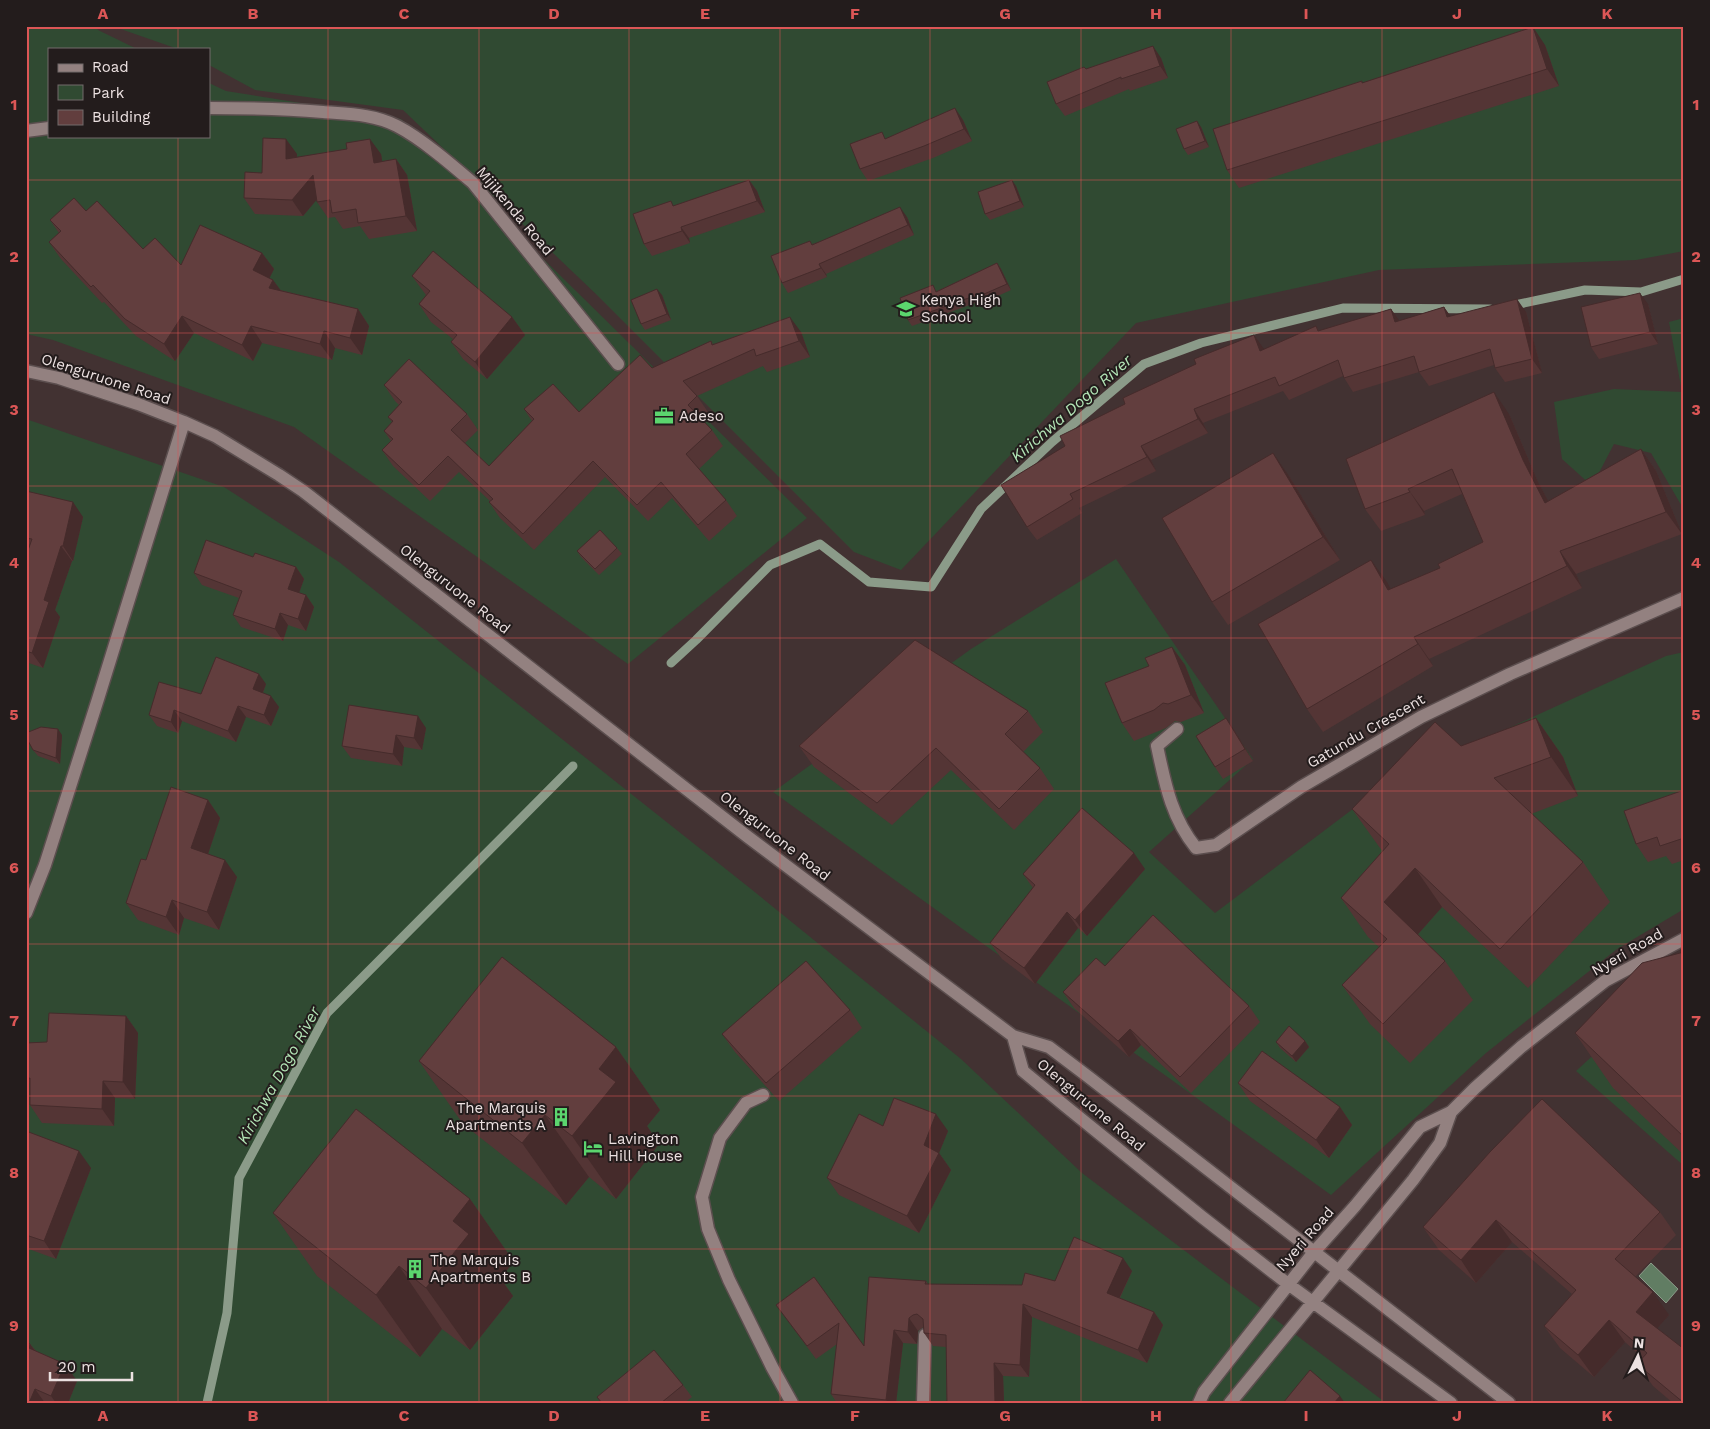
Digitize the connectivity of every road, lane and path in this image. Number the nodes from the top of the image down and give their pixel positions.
1 (210, 108) edge
2 (48, 128) edge
3 (26, 131) edge
4 (618, 364) dead end
5 (26, 371) edge
6 (184, 422) junction
7 (1684, 598) edge
8 (1177, 729) dead end
9 (26, 913) edge
10 (1684, 938) edge
11 (1013, 1036) junction
12 (763, 1095) edge
13 (1451, 1112) junction
14 (1314, 1252) junction
15 (1339, 1271) junction
16 (1288, 1284) junction
17 (1314, 1302) junction
18 (925, 1335) edge
19 (792, 1403) edge
20 (923, 1403) edge
21 (1200, 1403) edge
22 (1230, 1403) edge
23 (1451, 1403) edge
24 (1509, 1403) edge

1 - 4 street, Mijikenda Road
2 - 3 street
5 - 6 street, Olenguruone Road
6 - 9 street
6 - 11 street, Olenguruone Road
7 - 8 street, Gatundu Crescent
10 - 13 street, Nyeri Road
11 - 14 street
11 - 16 street, Olenguruone Road
12 - 19 street
13 - 14 street, Nyeri Road
13 - 15 street, Nyeri Road
14 - 15 street
14 - 16 street, Nyeri Road
15 - 17 street, Nyeri Road
15 - 24 street
16 - 17 street, Olenguruone Road
16 - 21 street, Nyeri Road
17 - 22 street, Nyeri Road
17 - 23 street, Olenguruone Road
18 - 20 street

